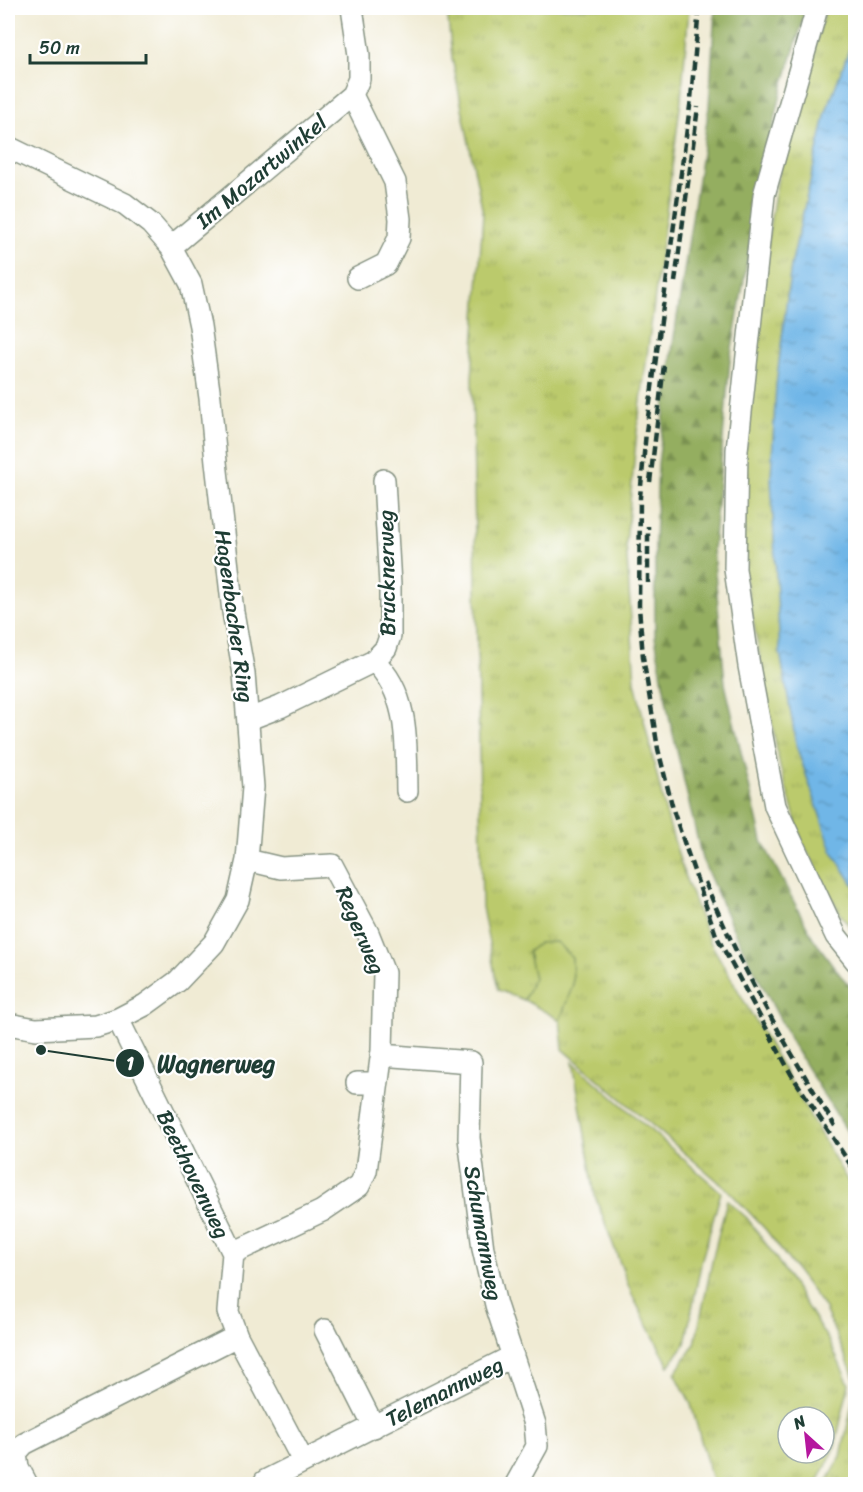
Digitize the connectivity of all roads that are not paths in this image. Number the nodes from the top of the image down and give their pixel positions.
1 (352, 8) edge
2 (817, 8) edge
3 (352, 95) junction
4 (8, 147) edge
5 (171, 247) junction
6 (358, 278) dead end
7 (384, 480) dead end
8 (374, 661) junction
9 (249, 719) junction
10 (407, 791) dead end
11 (247, 860) junction
12 (855, 960) edge
13 (118, 1019) junction
14 (8, 1024) edge
15 (381, 1055) junction
16 (233, 1253) junction
17 (325, 1330) dead end
18 (237, 1336) junction
19 (513, 1356) junction
20 (374, 1427) junction
21 (303, 1461) junction
22 (27, 1485) edge
23 (267, 1485) edge
24 (516, 1485) edge

1 - 3 street
2 - 12 street
3 - 5 street, Im Mozartwinkel
3 - 6 street, Im Mozartwinkel
4 - 5 street, Hagenbacher Ring
5 - 9 street, Hagenbacher Ring
7 - 8 street, Brucknerweg
8 - 9 street, Brucknerweg
8 - 10 street, Brucknerweg
9 - 11 street, Hagenbacher Ring
11 - 13 street, Hagenbacher Ring
11 - 15 street, Regerweg
13 - 14 street, Hagenbacher Ring
13 - 16 street, Beethovenweg
15 - 16 street, Regerweg
15 - 19 street, Schumannweg
16 - 18 street, Beethovenweg
17 - 20 street, Telemannweg
18 - 21 street, Beethovenweg
18 - 22 street
19 - 20 street, Telemannweg
19 - 24 street, Schumannweg
20 - 21 street, Telemannweg
21 - 23 street

